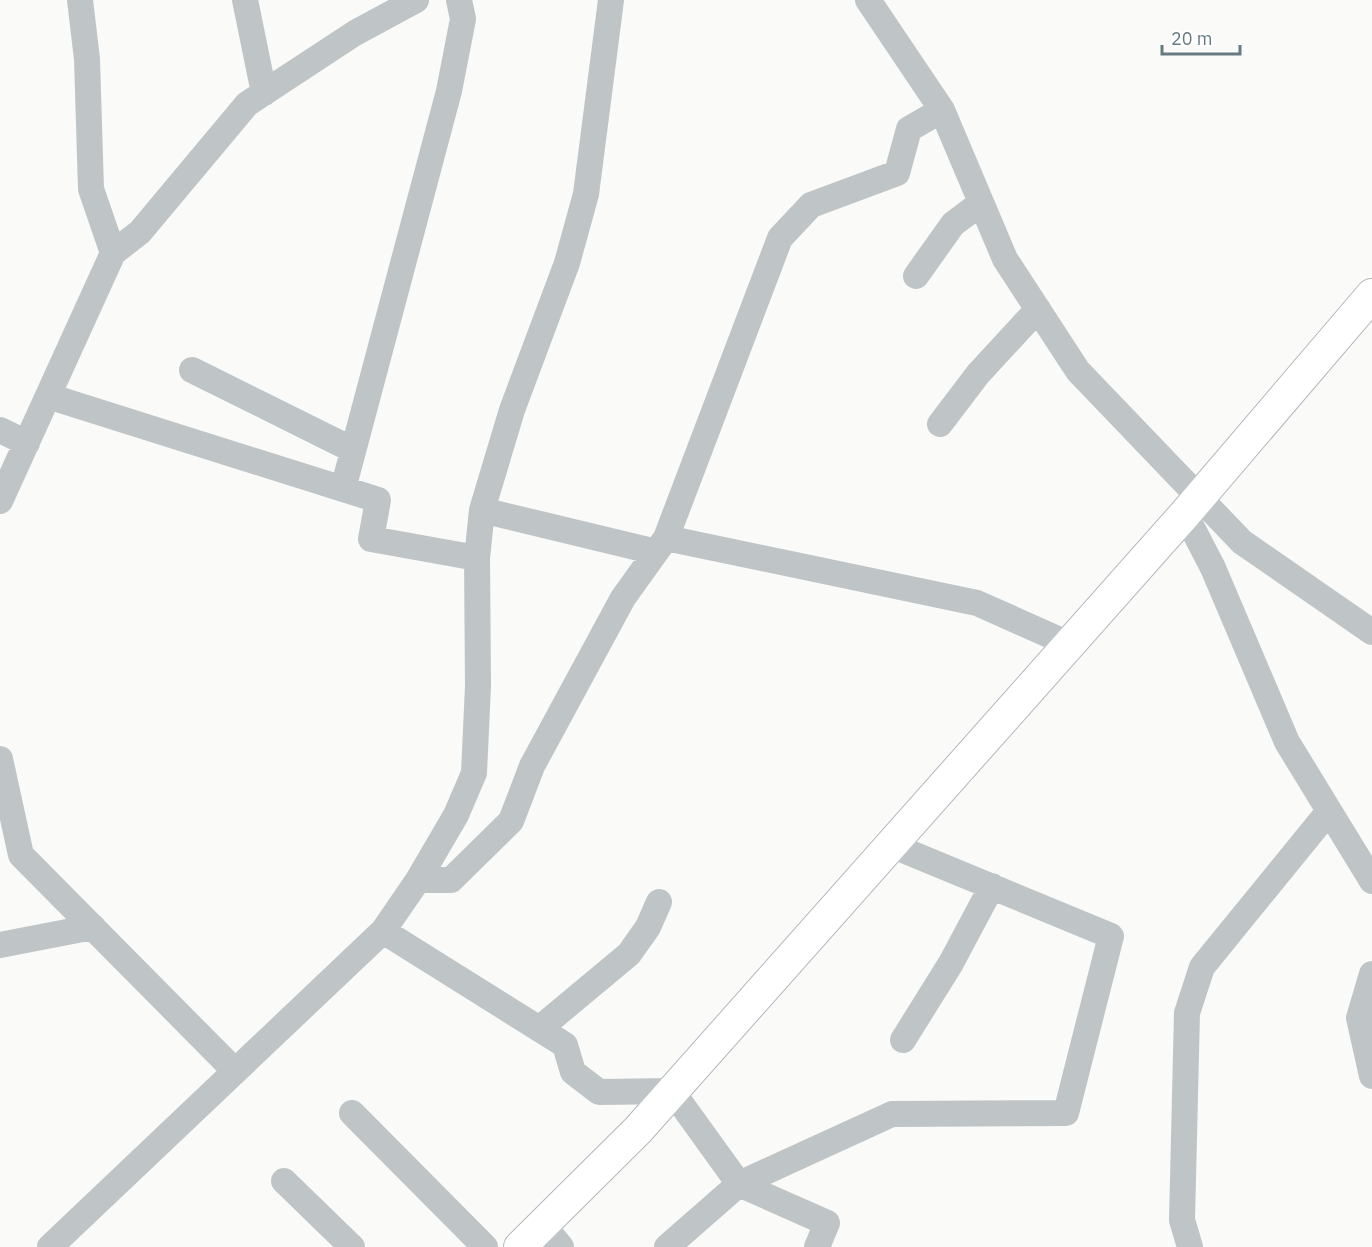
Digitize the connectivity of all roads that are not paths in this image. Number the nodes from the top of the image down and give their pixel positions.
1 (80, 0) edge
2 (245, 0) edge
3 (416, 0) edge
4 (459, 0) edge
5 (611, 0) edge
6 (868, 0) edge
7 (264, 93) junction
8 (942, 110) junction
9 (981, 203) junction
10 (113, 253) junction
11 (916, 276) dead end
12 (1372, 295) edge
13 (1038, 309) junction
14 (192, 370) dead end
15 (48, 396) junction
16 (940, 424) dead end
17 (0, 430) edge
18 (27, 443) junction
19 (354, 450) junction
20 (343, 489) junction
21 (0, 501) edge
22 (1192, 505) junction
23 (482, 510) junction
24 (661, 545) junction
25 (477, 558) junction
26 (1372, 632) edge
27 (1069, 644) junction
28 (0, 759) edge
29 (1329, 811) junction
30 (891, 845) junction
31 (10, 855) edge
32 (418, 880) junction
33 (1372, 881) edge
34 (992, 886) junction
35 (659, 902) dead end
36 (93, 927) junction
37 (383, 931) junction
38 (0, 945) edge
39 (1372, 974) edge
40 (539, 1029) junction
41 (903, 1040) dead end
42 (235, 1071) junction
43 (1372, 1076) edge
44 (672, 1091) junction
45 (352, 1113) dead end
46 (284, 1181) dead end
47 (739, 1184) junction
48 (552, 1236) edge
49 (50, 1247) edge
50 (352, 1247) edge
51 (485, 1247) edge
52 (520, 1247) edge
53 (667, 1247) edge
54 (817, 1247) edge
55 (1190, 1247) edge

1 - 10 street
2 - 7 street
3 - 7 street
4 - 19 street
5 - 23 street
6 - 8 street
7 - 10 street
8 - 9 street
8 - 24 street
9 - 11 street
9 - 13 street
10 - 15 street
12 - 22 main road
13 - 16 street
13 - 22 street
14 - 19 street
15 - 18 street
15 - 20 street
17 - 18 street
18 - 21 street
19 - 20 street
20 - 25 street
22 - 26 street
22 - 27 main road
22 - 29 street
23 - 24 street
23 - 25 street
24 - 27 street
24 - 32 street
25 - 32 street
27 - 30 main road
28 - 31 street
29 - 33 street
29 - 55 street
30 - 34 street
30 - 44 main road
31 - 36 street
32 - 37 street
34 - 41 street
34 - 47 street
35 - 40 street
36 - 38 street
36 - 42 street
37 - 40 street
37 - 42 street
39 - 43 street
40 - 44 street
42 - 49 street
44 - 47 street
44 - 48 main road
45 - 51 street
46 - 50 street
47 - 53 street
47 - 54 street
48 - 52 main road

